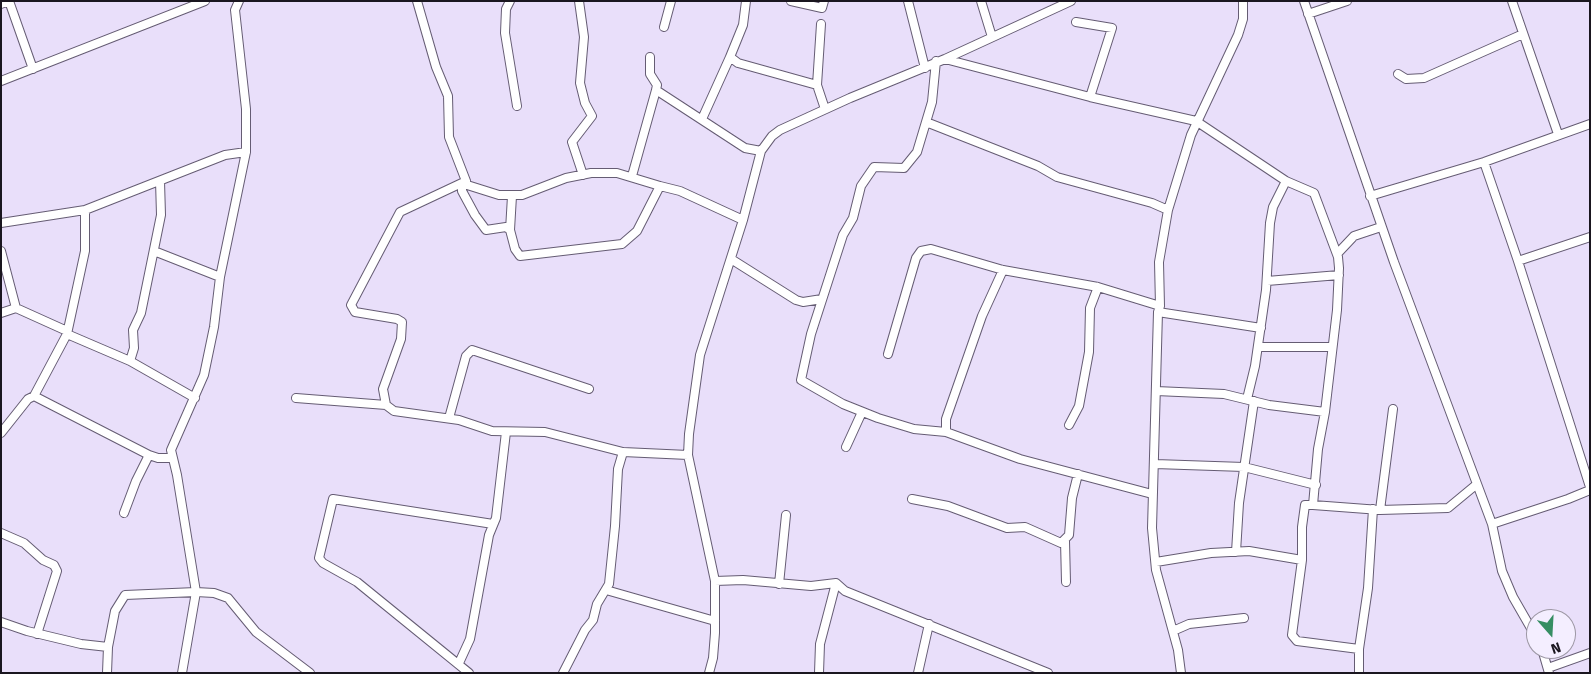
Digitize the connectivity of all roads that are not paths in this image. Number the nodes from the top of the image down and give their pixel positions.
1 (9, 1) edge
2 (205, 1) edge
3 (239, 1) edge
4 (417, 1) edge
5 (510, 1) edge
6 (579, 1) edge
7 (671, 1) edge
8 (746, 1) edge
9 (791, 1) edge
10 (824, 1) edge
11 (908, 1) edge
12 (982, 1) edge
13 (1071, 1) edge
14 (1243, 1) edge
15 (1304, 1) edge
16 (1348, 1) edge
17 (1512, 1) edge
18 (1, 4) edge
19 (1308, 14) junction
20 (1076, 22) dead end
21 (821, 24) dead end
22 (664, 27) dead end
23 (1523, 34) junction
24 (992, 37) junction
25 (650, 57) dead end
26 (730, 57) junction
27 (945, 59) junction
28 (936, 61) junction
29 (33, 68) junction
30 (925, 68) junction
31 (1398, 74) dead end
32 (1, 81) edge
33 (817, 85) junction
34 (656, 90) junction
35 (1090, 97) junction
36 (517, 106) dead end
37 (825, 109) junction
38 (702, 119) junction
39 (1196, 121) junction
40 (926, 122) junction
41 (1590, 124) edge
42 (1558, 134) junction
43 (761, 151) junction
44 (246, 152) junction
45 (1484, 162) junction
46 (583, 174) junction
47 (632, 176) junction
48 (1286, 180) junction
49 (160, 181) junction
50 (465, 183) junction
51 (660, 186) junction
52 (512, 196) junction
53 (1370, 196) junction
54 (85, 210) junction
55 (1168, 210) junction
56 (743, 220) junction
57 (1, 223) edge
58 (1381, 228) junction
59 (510, 230) junction
60 (1590, 237) edge
61 (1, 251) edge
62 (154, 251) junction
63 (1337, 254) junction
64 (731, 259) junction
65 (1518, 261) junction
66 (1003, 270) junction
67 (1339, 275) junction
68 (220, 277) junction
69 (1267, 281) junction
70 (1098, 287) junction
71 (822, 299) junction
72 (16, 308) junction
73 (1159, 309) junction
74 (1, 313) edge
75 (1261, 328) junction
76 (67, 333) junction
77 (1258, 347) junction
78 (1332, 347) junction
79 (888, 354) dead end
80 (130, 361) junction
81 (589, 389) dead end
82 (1156, 391) junction
83 (34, 396) junction
84 (195, 398) junction
85 (296, 398) dead end
86 (1251, 400) junction
87 (386, 405) junction
88 (1393, 409) dead end
89 (862, 412) junction
90 (1325, 412) junction
91 (449, 418) junction
92 (1069, 425) dead end
93 (506, 432) junction
94 (946, 432) junction
95 (1, 433) edge
96 (846, 447) dead end
97 (623, 452) junction
98 (149, 455) junction
99 (688, 455) junction
100 (172, 458) junction
101 (1155, 464) junction
102 (1244, 467) junction
103 (1078, 474) junction
104 (1477, 484) junction
105 (1316, 485) junction
106 (1590, 488) edge
107 (1152, 494) junction
108 (912, 499) dead end
109 (1313, 505) junction
110 (1377, 510) junction
111 (124, 513) dead end
112 (786, 515) dead end
113 (493, 524) junction
114 (1492, 524) junction
115 (1, 533) edge
116 (1065, 541) junction
117 (1236, 552) junction
118 (1302, 560) junction
119 (1156, 562) junction
120 (715, 581) junction
121 (1066, 582) dead end
122 (836, 583) junction
123 (779, 584) junction
124 (606, 590) junction
125 (196, 592) junction
126 (1244, 618) dead end
127 (1526, 620) edge
128 (715, 621) junction
129 (1, 622) edge
130 (929, 624) junction
131 (1173, 631) junction
132 (37, 634) junction
133 (108, 647) junction
134 (1359, 649) junction
135 (1590, 654) edge
136 (1545, 659) edge
137 (459, 664) junction
138 (1549, 671) edge
139 (107, 673) edge
140 (182, 673) edge
141 (310, 673) edge
142 (469, 673) edge
143 (563, 673) edge
144 (709, 673) edge
145 (818, 673) edge
146 (918, 673) edge
147 (1048, 673) edge
148 (1182, 673) edge
149 (1359, 673) edge

1 - 18 street
1 - 29 street
2 - 29 street
3 - 44 street
4 - 50 street
5 - 36 street
6 - 46 street
7 - 22 street
8 - 26 street
9 - 10 street
11 - 30 street
12 - 24 street
13 - 24 street
14 - 39 street
15 - 19 street
16 - 19 street
17 - 23 street
19 - 53 street
20 - 35 street
21 - 33 street
23 - 31 street
23 - 42 street
24 - 27 street
25 - 34 street
26 - 33 street
26 - 38 street
27 - 28 street
27 - 35 street
28 - 30 street
28 - 40 street
29 - 32 street
30 - 37 street
33 - 37 street
34 - 38 street
34 - 47 street
35 - 39 street
37 - 43 street
38 - 43 street
39 - 48 street
39 - 55 street
40 - 55 street
40 - 71 street
41 - 42 street
42 - 45 street
43 - 56 street
44 - 49 street
44 - 68 street
45 - 53 street
45 - 65 street
46 - 47 street
46 - 52 street
47 - 51 street
48 - 63 street
48 - 69 street
49 - 54 street
49 - 62 street
50 - 52 street
50 - 59 street
50 - 87 street
51 - 56 street
51 - 59 street
52 - 59 street
53 - 58 street
54 - 57 street
54 - 76 street
55 - 73 street
56 - 64 street
58 - 63 street
58 - 104 street
60 - 65 street
61 - 72 street
62 - 68 street
62 - 80 street
63 - 67 street
64 - 71 street
64 - 99 street
65 - 106 street
66 - 70 street
66 - 79 street
66 - 94 street
67 - 69 street
67 - 78 street
68 - 84 street
69 - 75 street
70 - 73 street
70 - 92 street
71 - 89 street
72 - 74 street
72 - 76 street
73 - 75 street
73 - 82 street
75 - 77 street
76 - 80 street
76 - 83 street
77 - 78 street
77 - 86 street
78 - 90 street
80 - 84 street
81 - 91 street
82 - 86 street
82 - 101 street
83 - 95 street
83 - 98 street
84 - 100 street
85 - 87 street
86 - 90 street
86 - 102 street
87 - 91 street
88 - 110 street
89 - 94 street
89 - 96 street
90 - 105 street
91 - 93 street
93 - 97 street
93 - 113 street
94 - 103 street
97 - 99 street
97 - 124 street
98 - 100 street
98 - 111 street
99 - 120 street
100 - 125 street
101 - 102 street
101 - 107 street
102 - 105 street
102 - 117 street
103 - 107 street
103 - 116 street
104 - 110 street
104 - 114 street
105 - 109 street
106 - 114 street
107 - 119 street
108 - 116 street
109 - 110 street
109 - 118 street
110 - 134 street
112 - 123 street
113 - 137 street
113 - 137 street
114 - 127 street
115 - 132 street
116 - 121 street
117 - 118 street
117 - 119 street
118 - 134 street
119 - 131 street
120 - 123 street
120 - 128 street
122 - 123 street
122 - 130 street
122 - 145 street
124 - 128 street
124 - 143 street
125 - 133 street
125 - 140 street
125 - 141 street
126 - 131 street
128 - 144 street
129 - 132 street
130 - 146 street
130 - 147 street
131 - 148 street
132 - 133 street
133 - 139 street
134 - 149 street
135 - 138 street
136 - 138 street
137 - 142 street

